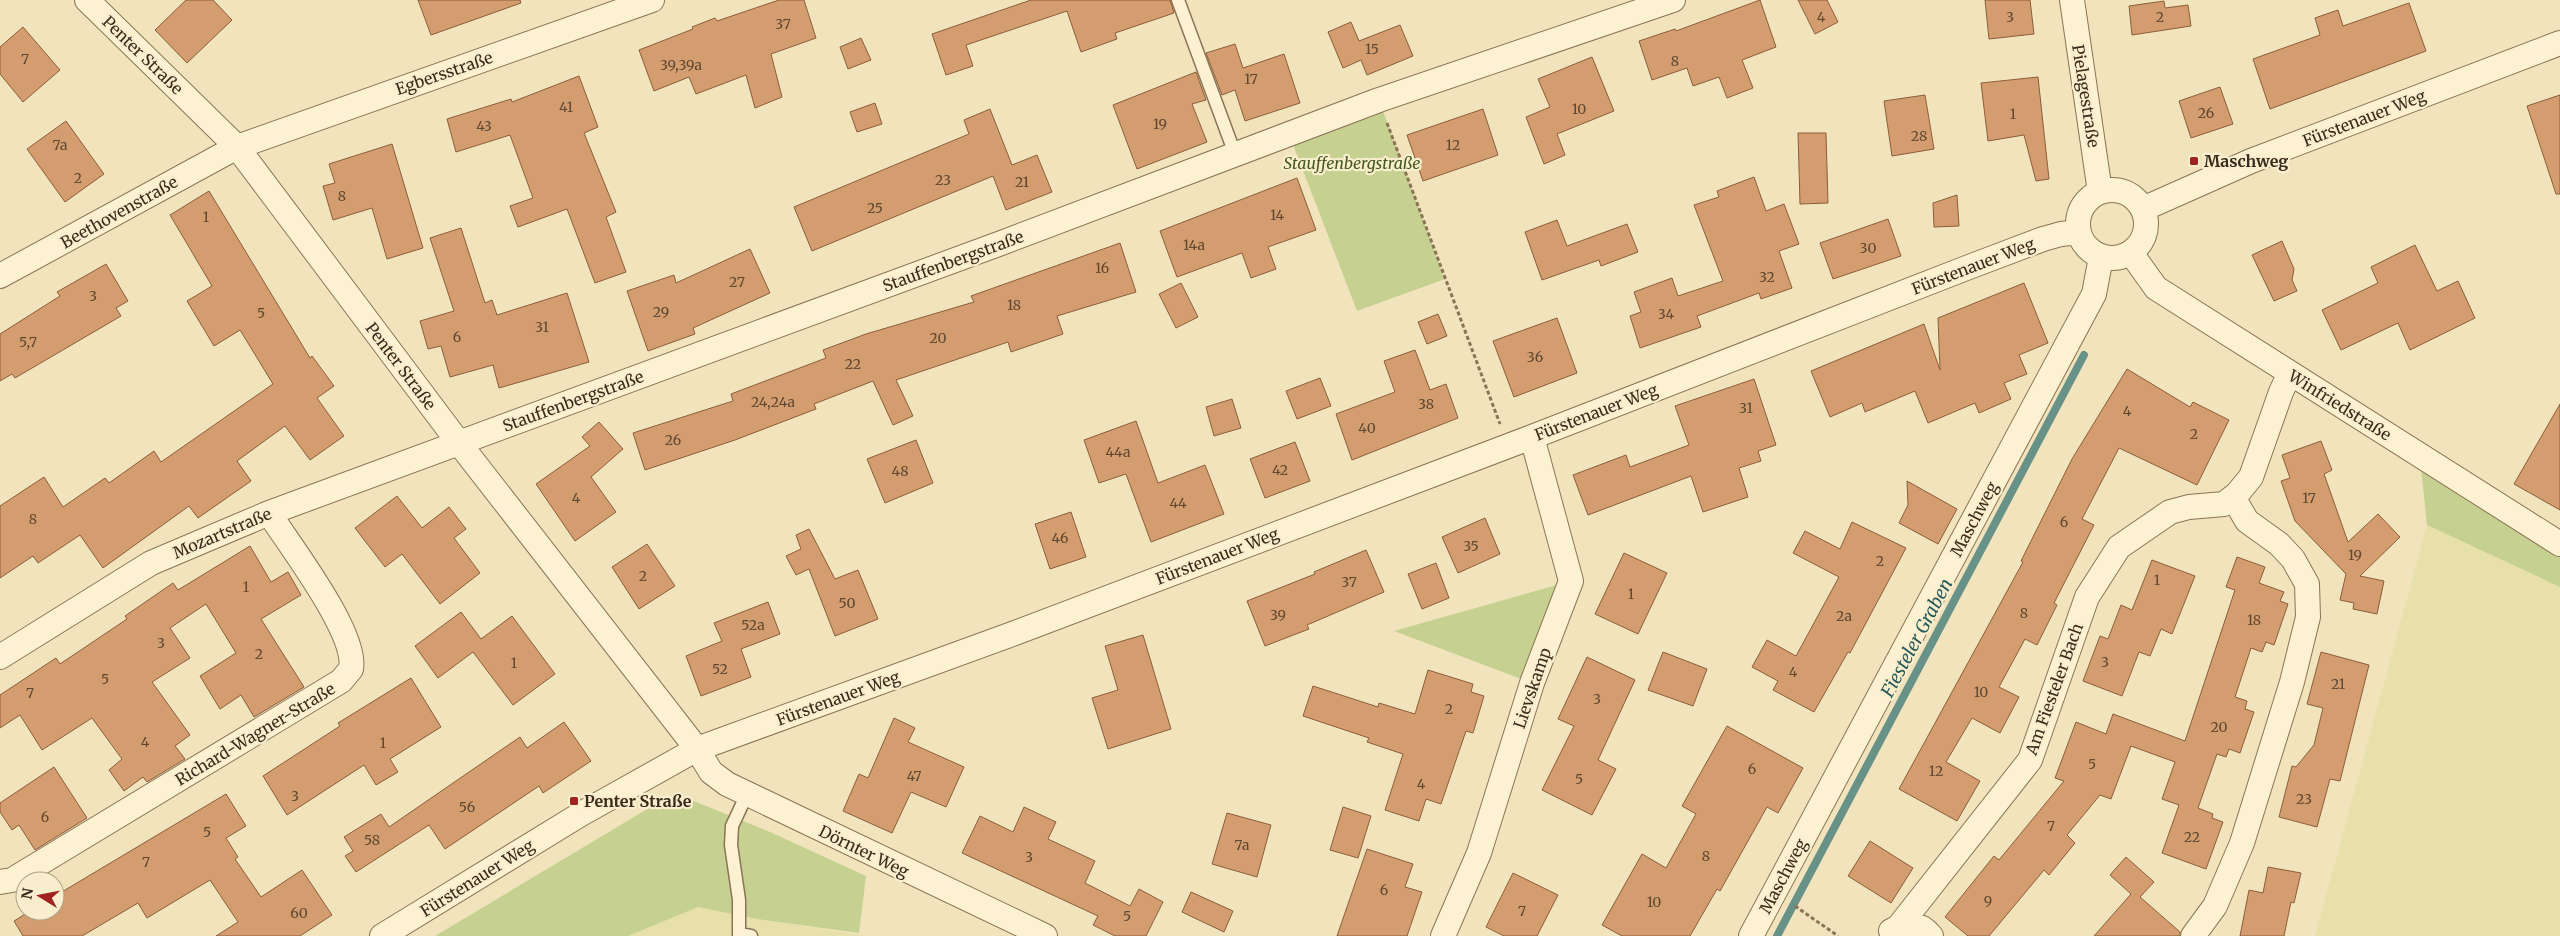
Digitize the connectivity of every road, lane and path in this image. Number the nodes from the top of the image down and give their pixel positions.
1 (87, 0) edge
2 (652, 0) edge
3 (1178, 0) edge
4 (1673, 0) edge
5 (2072, 0) edge
6 (2560, 43) edge
7 (1379, 100) junction
8 (237, 147) junction
9 (1235, 154) junction
10 (2100, 192) junction
11 (2143, 209) junction
12 (2079, 232) junction
13 (2131, 253) junction
14 (2101, 258) junction
15 (0, 276) edge
16 (2290, 373) junction
17 (1532, 437) junction
18 (460, 443) junction
19 (1508, 445) junction
20 (2233, 497) junction
21 (269, 513) junction
22 (2560, 544) edge
23 (0, 657) edge
24 (696, 749) junction
25 (747, 794) junction
26 (0, 882) edge
27 (1799, 908) dead end
28 (1894, 931) edge
29 (382, 936) edge
30 (751, 936) edge
31 (1045, 936) edge
32 (1443, 936) edge
33 (1750, 936) edge
34 (1838, 936) edge
35 (1931, 936) edge
36 (2193, 936) edge

1 - 8 street, Penter Straße
2 - 8 street, Egbersstraße
3 - 9 lane
4 - 7 street, Stauffenbergstraße
5 - 10 street, Pielagestraße
6 - 11 street, Fürstenauer Weg
7 - 9 street, Stauffenbergstraße
7 - 19 path
8 - 15 street, Beethovenstraße
8 - 18 street, Penter Straße
9 - 18 street, Stauffenbergstraße
10 - 11 street
10 - 12 street
11 - 13 street
12 - 14 street
12 - 17 street, Fürstenauer Weg
13 - 14 street
13 - 16 street, Winfriedstraße
14 - 33 street, Maschweg
16 - 20 street, Am Fiesteler Bach
16 - 22 street, Winfriedstraße
17 - 19 street, Fürstenauer Weg
17 - 32 street, Lievskamp
18 - 21 street, Mozartstraße
18 - 24 street, Penter Straße
19 - 24 street, Fürstenauer Weg
20 - 28 street, Am Fiesteler Bach
20 - 36 street
21 - 23 street, Mozartstraße
21 - 26 street, Richard-Wagner-Straße
24 - 25 street, Dörnter Weg
24 - 29 street, Fürstenauer Weg
25 - 30 lane
25 - 31 street, Dörnter Weg
27 - 34 path
28 - 35 street

